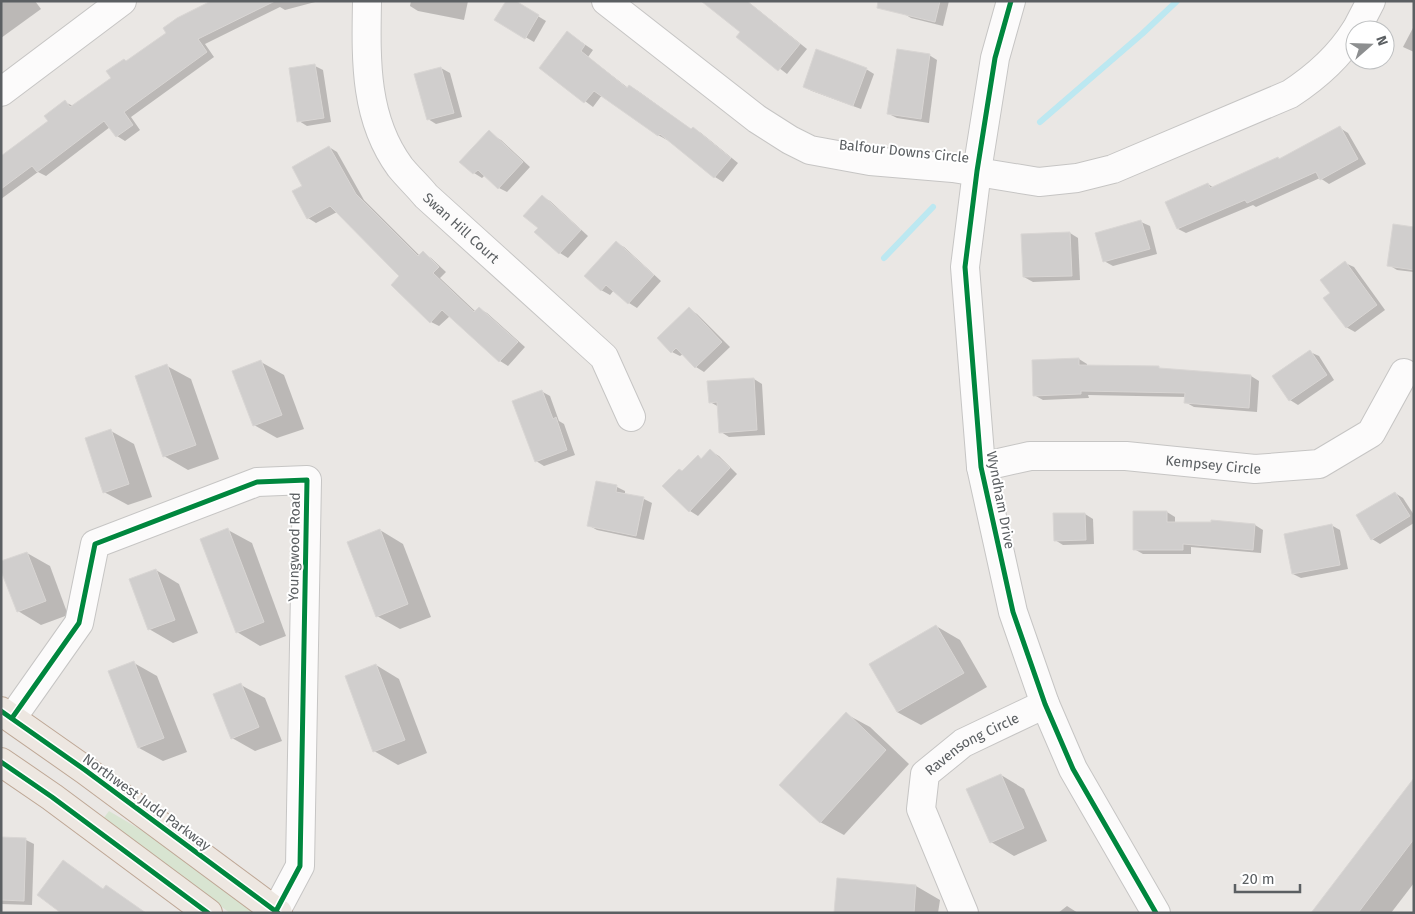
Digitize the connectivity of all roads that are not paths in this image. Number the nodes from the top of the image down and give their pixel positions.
1 (122, 1) edge
2 (367, 1) edge
3 (606, 1) edge
4 (1011, 1) edge
5 (1371, 1) edge
6 (1361, 20) edge
7 (1345, 47) edge
8 (1, 92) edge
9 (977, 170) junction
10 (1404, 374) dead end
11 (631, 417) dead end
12 (981, 467) junction
13 (1045, 704) junction
14 (6, 715) edge
15 (1, 762) edge
16 (277, 912) edge
17 (208, 913) edge
18 (964, 913) edge
19 (1156, 913) edge

1 - 8 street
2 - 11 street, Swan Hill Court
3 - 9 street, Balfour Downs Circle
4 - 9 street, Wyndham Drive
5 - 6 street, Balfour Downs Circle
7 - 9 street, Balfour Downs Circle
9 - 12 street, Wyndham Drive
10 - 12 street, Kempsey Circle
12 - 13 street, Wyndham Drive
13 - 18 street, Ravensong Circle
13 - 19 street, Wyndham Drive
14 - 16 highway, Northwest Judd Parkway
14 - 16 street, Youngwood Road
15 - 17 highway

